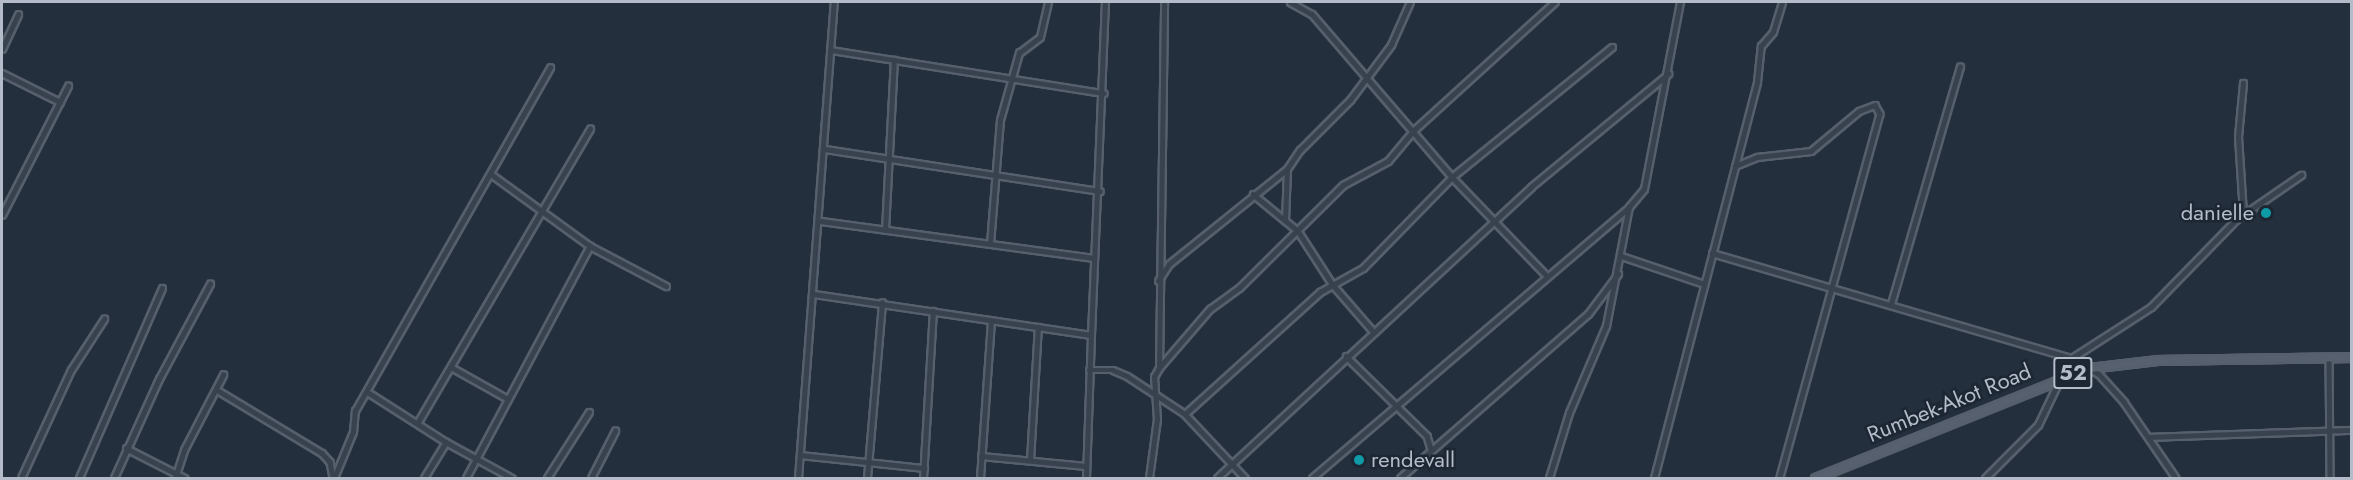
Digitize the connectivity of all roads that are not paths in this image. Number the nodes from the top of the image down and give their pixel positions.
1 (834, 2) edge
2 (1048, 2) edge
3 (1105, 2) edge
4 (1164, 2) edge
5 (1290, 2) edge
6 (1410, 2) edge
7 (1555, 2) edge
8 (1680, 2) edge
9 (1782, 2) edge
10 (18, 15) dead end
11 (1612, 47) dead end
12 (2, 49) edge
13 (831, 50) junction
14 (894, 60) junction
15 (1960, 67) dead end
16 (550, 68) dead end
17 (2, 73) edge
18 (1668, 74) junction
19 (1010, 78) junction
20 (1367, 78) junction
21 (2243, 83) dead end
22 (68, 86) dead end
23 (1104, 93) junction
24 (60, 102) junction
25 (590, 129) dead end
26 (1412, 132) junction
27 (825, 149) junction
28 (887, 159) junction
29 (1735, 166) junction
30 (1287, 170) junction
31 (491, 174) junction
32 (2301, 175) dead end
33 (997, 176) junction
34 (1452, 177) junction
35 (1100, 191) junction
36 (1254, 194) junction
37 (1629, 207) junction
38 (541, 212) junction
39 (2242, 214) junction
40 (2, 215) edge
41 (1496, 219) junction
42 (820, 221) junction
43 (1285, 221) junction
44 (885, 230) junction
45 (1298, 231) junction
46 (990, 244) junction
47 (590, 246) junction
48 (1712, 253) junction
49 (1621, 256) junction
50 (1094, 258) junction
51 (1618, 273) junction
52 (1546, 275) junction
53 (1158, 282) junction
54 (210, 284) dead end
55 (1704, 284) junction
56 (1333, 285) junction
57 (666, 286) dead end
58 (1829, 286) junction
59 (162, 288) dead end
60 (814, 294) junction
61 (882, 303) junction
62 (1891, 304) junction
63 (933, 311) junction
64 (104, 319) dead end
65 (991, 321) junction
66 (1038, 327) junction
67 (1372, 330) junction
68 (1091, 335) junction
69 (1346, 356) junction
70 (2072, 357) junction
71 (2329, 357) junction
72 (2352, 357) edge
73 (451, 367) junction
74 (1159, 368) junction
75 (2089, 368) junction
76 (1089, 370) junction
77 (223, 375) dead end
78 (2061, 376) junction
79 (217, 390) junction
80 (369, 393) junction
81 (1155, 394) junction
82 (508, 399) junction
83 (1395, 407) junction
84 (589, 412) dead end
85 (1185, 414) junction
86 (418, 422) junction
87 (2328, 430) junction
88 (2352, 430) edge
89 (615, 431) dead end
90 (2150, 437) junction
91 (446, 442) junction
92 (126, 448) junction
93 (1431, 451) junction
94 (800, 455) junction
95 (981, 456) junction
96 (477, 460) junction
97 (1030, 460) junction
98 (1233, 462) junction
99 (867, 463) junction
100 (1086, 466) junction
101 (924, 468) junction
102 (1548, 476) edge
103 (176, 477) edge
104 (504, 477) edge
105 (21, 478) edge
106 (79, 478) edge
107 (114, 478) edge
108 (185, 478) edge
109 (334, 478) edge
110 (424, 478) edge
111 (466, 478) edge
112 (512, 478) edge
113 (547, 478) edge
114 (591, 478) edge
115 (798, 478) edge
116 (867, 478) edge
117 (923, 478) edge
118 (980, 478) edge
119 (1086, 478) edge
120 (1149, 478) edge
121 (1217, 478) edge
122 (1245, 478) edge
123 (1312, 478) edge
124 (1400, 478) edge
125 (1541, 478) edge
126 (1654, 478) edge
127 (1780, 478) edge
128 (1815, 478) edge
129 (1985, 478) edge
130 (2176, 478) edge
131 (2330, 478) edge

1 - 13 street
2 - 19 street
3 - 23 street
4 - 53 street
5 - 20 street
6 - 20 street
7 - 26 street
8 - 18 street
9 - 29 street
10 - 12 street
11 - 34 street
13 - 14 street
13 - 27 street
14 - 19 street
14 - 28 street
15 - 62 street
16 - 31 street
17 - 24 street
18 - 37 street
18 - 41 street
19 - 23 street
19 - 33 street
20 - 26 street
20 - 30 street
21 - 39 street
22 - 24 street
23 - 35 street
24 - 40 street
25 - 38 street
26 - 34 street
26 - 45 street
27 - 28 street
27 - 42 street
28 - 33 street
28 - 44 street
29 - 48 street
29 - 58 street
30 - 36 street
30 - 43 street
31 - 38 street
31 - 80 street
32 - 39 street
33 - 35 street
33 - 46 street
34 - 41 street
34 - 56 street
35 - 50 street
36 - 43 street
36 - 53 street
37 - 49 street
37 - 52 street
38 - 47 street
38 - 73 street
39 - 70 street
41 - 52 street
41 - 67 street
42 - 44 street
42 - 60 street
43 - 45 street
44 - 46 street
45 - 56 street
45 - 74 street
46 - 50 street
47 - 57 street
47 - 82 street
48 - 55 street
48 - 58 street
49 - 51 street
49 - 55 street
50 - 68 street
51 - 93 street
51 - 102 street
52 - 83 street
53 - 74 street
54 - 92 street
55 - 126 street
56 - 67 street
56 - 85 street
58 - 62 street
58 - 127 street
59 - 106 street
60 - 61 street
60 - 94 street
61 - 63 street
61 - 99 street
62 - 70 street
63 - 65 street
63 - 101 street
64 - 105 street
65 - 66 street
65 - 95 street
66 - 68 street
66 - 97 street
67 - 69 street
68 - 76 street
69 - 83 street
69 - 98 street
70 - 75 street
71 - 72 main road, Rumbek-Akot Road / 52
71 - 75 main road, Rumbek-Akot Road / 52
71 - 87 street
73 - 82 street
73 - 86 street
74 - 81 street
75 - 78 main road, Rumbek-Akot Road / 52
75 - 90 street
76 - 81 street
76 - 100 street
77 - 79 street
78 - 128 main road, Rumbek-Akot Road / 52
78 - 129 street
79 - 103 street
79 - 109 street
80 - 86 street
80 - 109 street
81 - 85 street
81 - 120 street
82 - 96 street
83 - 93 street
83 - 123 street
84 - 113 street
85 - 98 street
86 - 91 street
87 - 88 street
87 - 90 street
87 - 131 street
89 - 114 street
90 - 130 street
91 - 96 street
91 - 110 street
92 - 103 street
92 - 107 street
93 - 124 street
94 - 99 street
94 - 115 street
95 - 97 street
95 - 118 street
96 - 104 street
96 - 111 street
97 - 100 street
98 - 121 street
98 - 122 street
99 - 101 street
99 - 116 street
100 - 119 street
101 - 117 street
102 - 125 street
103 - 108 street
104 - 112 street

